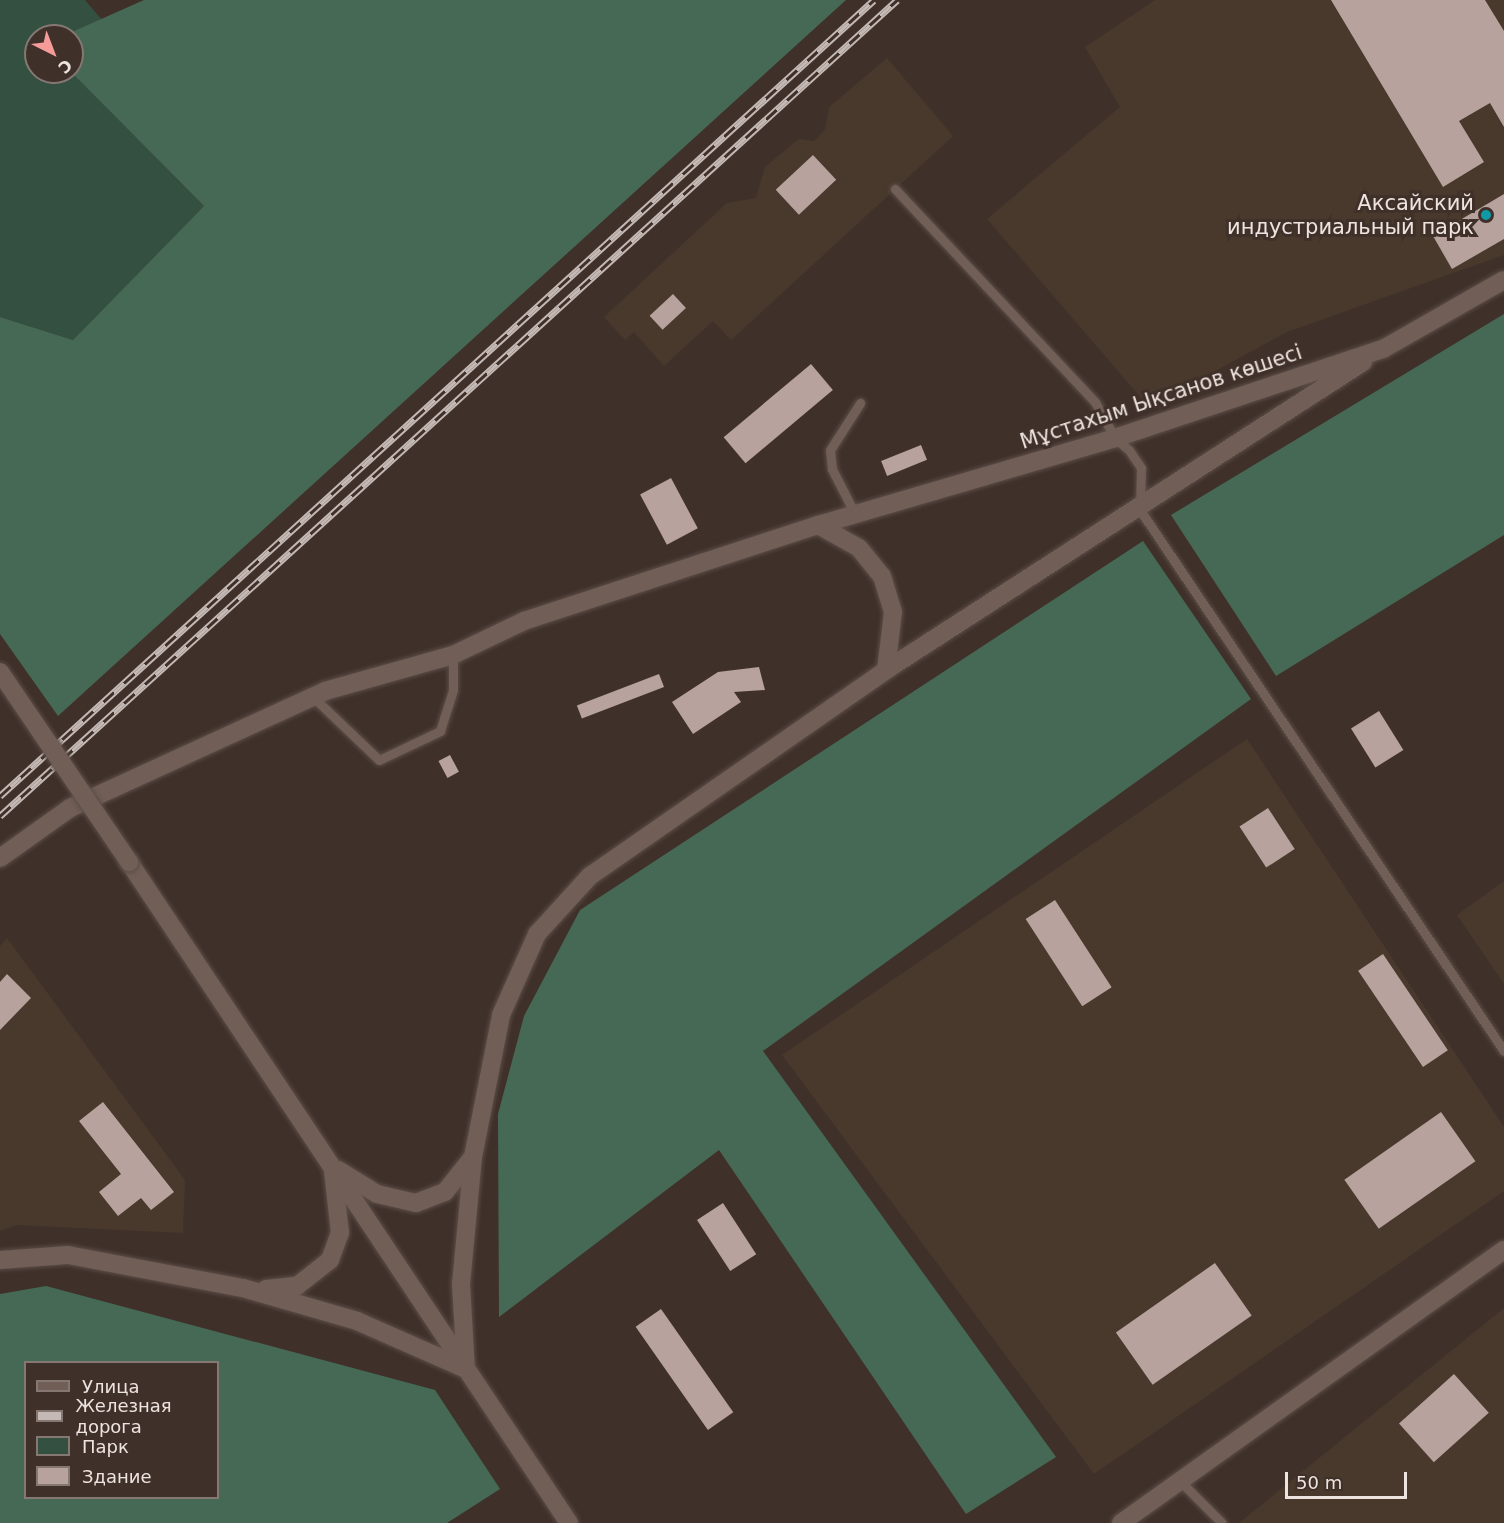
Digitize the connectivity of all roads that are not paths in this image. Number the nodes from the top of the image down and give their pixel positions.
1 (895, 189) dead end
2 (1504, 280) edge
3 (1383, 349) junction
4 (860, 403) dead end
5 (1115, 438) junction
6 (1140, 510) junction
7 (855, 514) junction
8 (818, 525) junction
9 (453, 655) junction
10 (886, 670) junction
11 (0, 672) edge
12 (314, 697) junction
13 (0, 858) edge
14 (1504, 1051) edge
15 (473, 1157) junction
16 (332, 1167) junction
17 (1504, 1250) edge
18 (0, 1260) edge
19 (243, 1288) junction
20 (466, 1369) junction
21 (1180, 1481) junction
22 (569, 1523) edge
23 (1121, 1523) edge
24 (1222, 1523) edge

1 - 5 lane
2 - 3 main road, Мұстахым Ықсанов көшесі
3 - 5 main road, Мұстахым Ықсанов көшесі
3 - 6 main road
4 - 7 lane
5 - 6 lane
5 - 7 main road, Мұстахым Ықсанов көшесі
6 - 10 main road
6 - 14 lane
7 - 8 main road, Мұстахым Ықсанов көшесі
8 - 9 main road, Мұстахым Ықсанов көшесі
8 - 10 main road
9 - 12 main road, Мұстахым Ықсанов көшесі
9 - 12 lane
10 - 15 main road
11 - 16 main road, bridge
12 - 13 main road, Мұстахым Ықсанов көшесі
15 - 16 main road
15 - 20 main road
16 - 19 main road
16 - 20 main road
17 - 21 main road
18 - 19 main road
19 - 20 main road
20 - 22 main road
21 - 23 main road
21 - 24 lane

